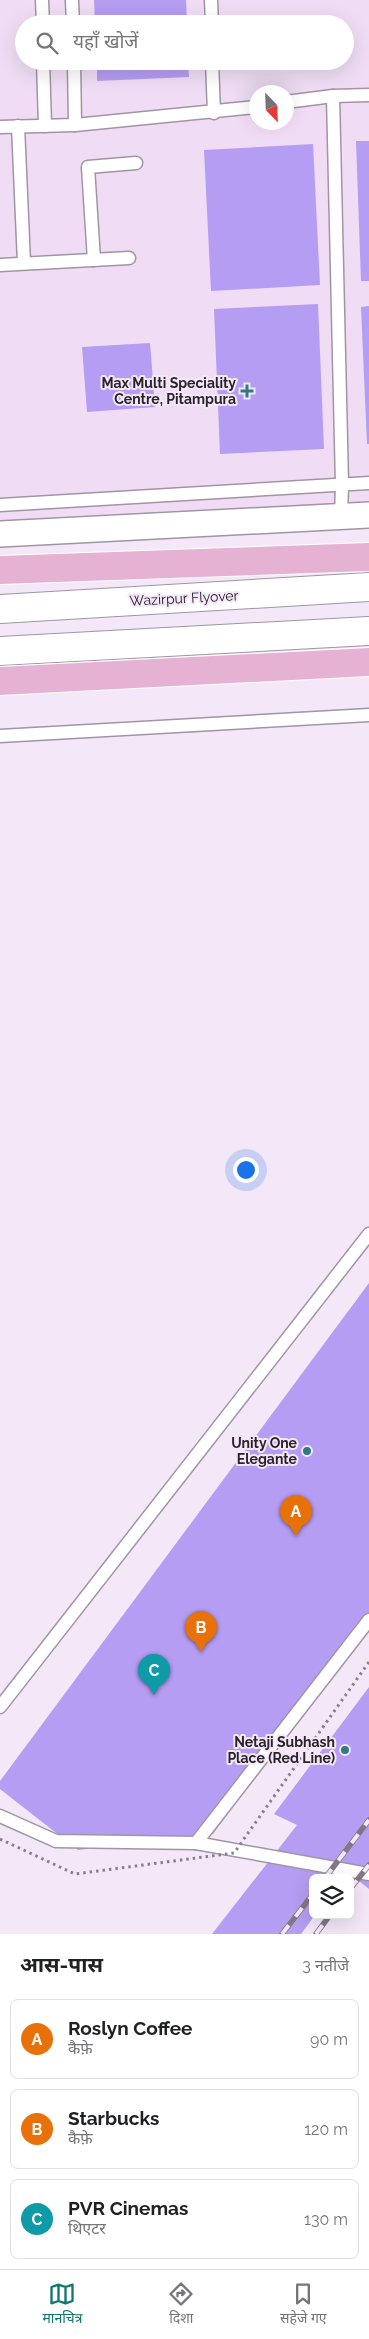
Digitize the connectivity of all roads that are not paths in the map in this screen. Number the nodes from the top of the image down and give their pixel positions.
1 (42, 0) edge
2 (72, 0) edge
3 (211, 0) edge
4 (43, 15) edge
5 (73, 15) edge
6 (212, 15) edge
7 (43, 70) edge
8 (74, 70) edge
9 (212, 70) edge
10 (369, 95) edge
11 (333, 96) junction
12 (294, 101) edge
13 (249, 108) edge
14 (214, 112) junction
15 (75, 125) junction
16 (18, 126) junction
17 (45, 126) junction
18 (0, 127) edge
19 (136, 163) dead end
20 (129, 258) dead end
21 (94, 260) junction
22 (24, 263) junction
23 (0, 265) edge
24 (369, 483) edge
25 (342, 484) junction
26 (0, 505) edge
27 (369, 516) edge
28 (341, 517) junction
29 (0, 534) edge
30 (369, 557) edge
31 (0, 570) edge
32 (369, 587) edge
33 (0, 609) edge
34 (369, 631) edge
35 (0, 651) edge
36 (369, 662) edge
37 (0, 681) edge
38 (369, 716) edge
39 (0, 736) edge
40 (369, 1234) edge
41 (369, 1620) edge
42 (0, 1707) edge
43 (0, 1816) edge
44 (196, 1843) junction
45 (369, 1874) edge

1 - 4 lane
2 - 5 lane
3 - 6 lane
7 - 17 lane
8 - 15 lane
9 - 14 lane
10 - 11 lane
11 - 12 lane
11 - 25 lane
13 - 14 lane
14 - 15 lane
15 - 17 lane
16 - 17 lane
16 - 18 lane
16 - 22 lane
19 - 21 lane
20 - 21 lane
21 - 22 lane
22 - 23 lane
24 - 25 lane
25 - 26 lane
25 - 28 lane
27 - 28 street
28 - 29 street
30 - 31 main road
32 - 33 main road, Wazirpur Flyover
34 - 35 main road
36 - 37 main road
38 - 39 lane
40 - 42 lane
41 - 44 lane
43 - 44 lane
44 - 45 lane

